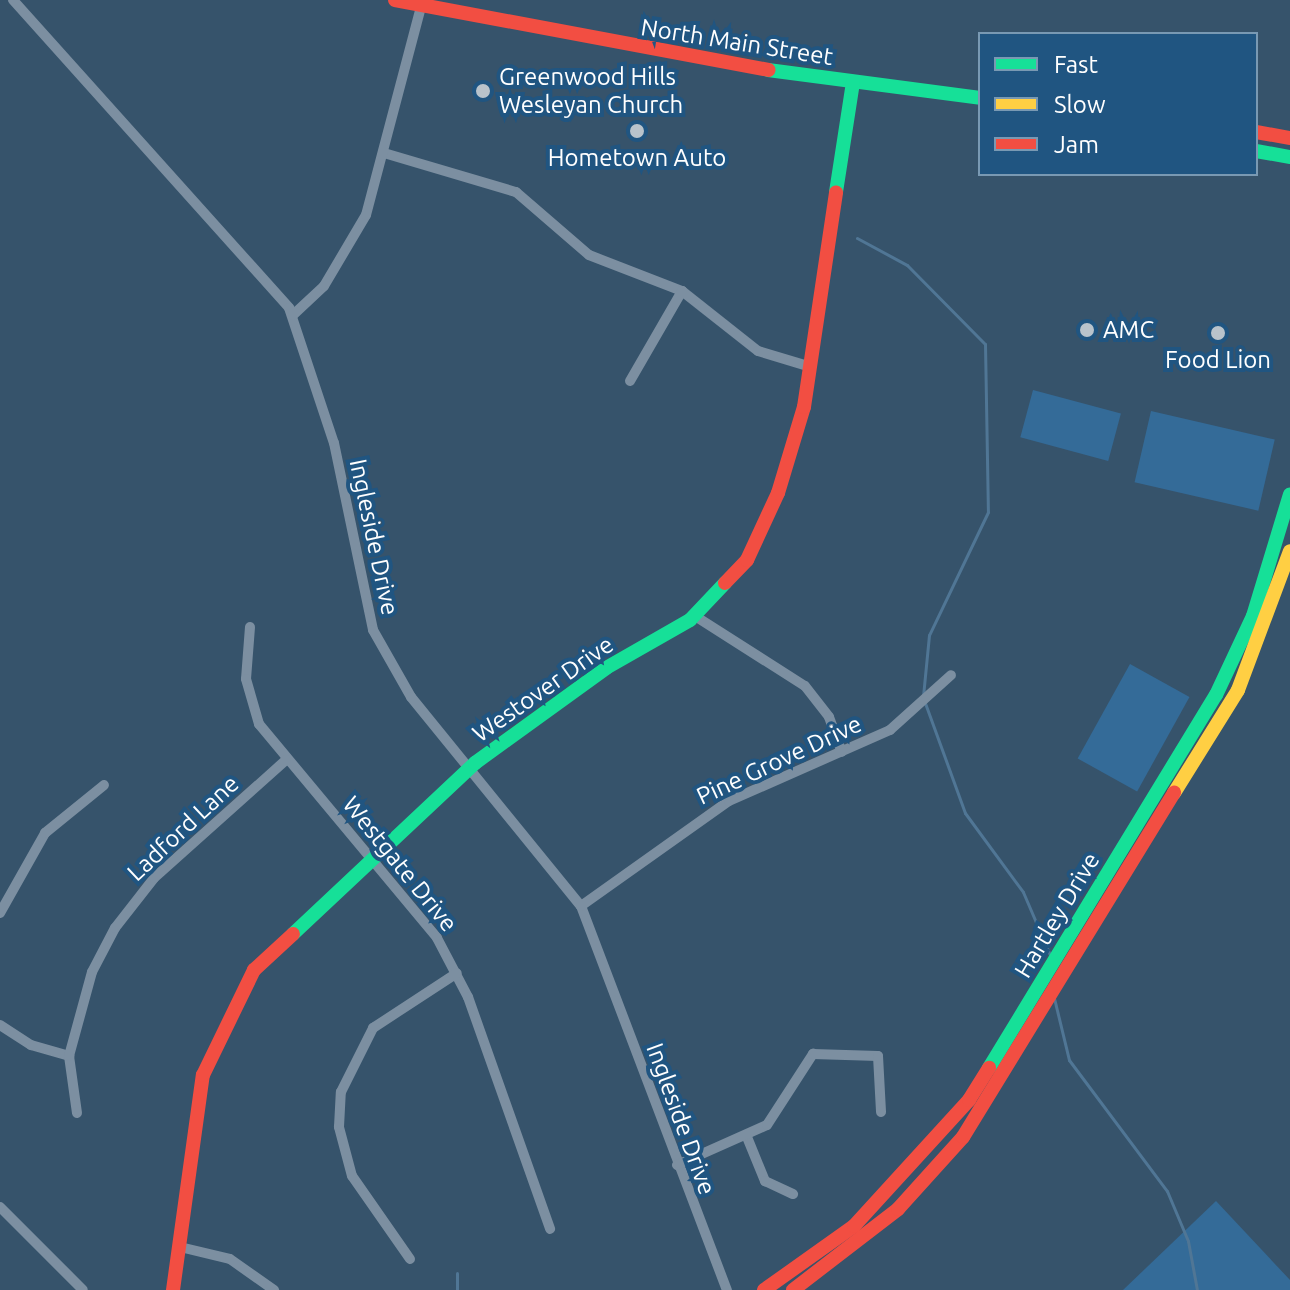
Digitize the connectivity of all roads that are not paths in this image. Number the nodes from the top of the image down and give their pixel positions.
1 (13, 0) edge
2 (395, 0) edge
3 (422, 3) edge
4 (853, 82) junction
5 (978, 98) edge
6 (1258, 132) edge
7 (1290, 137) edge
8 (1258, 151) edge
9 (384, 153) junction
10 (1290, 157) edge
11 (682, 291) junction
12 (293, 315) junction
13 (811, 367) junction
14 (630, 381) dead end
15 (1290, 494) edge
16 (1290, 551) edge
17 (695, 616) junction
18 (250, 627) dead end
19 (951, 675) dead end
20 (842, 752) junction
21 (286, 760) junction
22 (470, 767) junction
23 (104, 785) dead end
24 (370, 857) junction
25 (581, 906) junction
26 (0, 913) edge
27 (457, 973) junction
28 (0, 1025) edge
29 (69, 1056) junction
30 (881, 1112) dead end
31 (77, 1113) dead end
32 (747, 1137) junction
33 (677, 1165) junction
34 (793, 1194) dead end
35 (0, 1207) edge
36 (550, 1229) dead end
37 (180, 1247) junction
38 (410, 1259) dead end
39 (82, 1290) edge
40 (173, 1290) edge
41 (274, 1290) edge
42 (727, 1290) edge
43 (764, 1290) edge
44 (793, 1290) edge

1 - 12 street, Ingleside Drive
2 - 3 street, North Main Street
3 - 4 street, North Main Street
3 - 9 street
4 - 5 street, North Main Street
4 - 13 street, Westover Drive
6 - 7 street
8 - 10 street
9 - 11 street
9 - 12 street
11 - 13 street
11 - 14 street
12 - 22 street, Ingleside Drive
13 - 17 street, Westover Drive
15 - 43 street, Hartley Drive
16 - 44 street, Hartley Drive
17 - 20 street
17 - 22 street, Westover Drive
18 - 21 street, Westgate Drive
19 - 20 street, Pine Grove Drive
20 - 25 street, Pine Grove Drive
21 - 24 street, Westgate Drive
21 - 29 street, Ladford Lane
22 - 24 street, Westover Drive
22 - 25 street, Ingleside Drive
23 - 26 street
24 - 27 street, Westgate Drive
24 - 37 street, Westover Drive
25 - 33 street, Ingleside Drive
27 - 36 street, Westgate Drive
27 - 38 street
28 - 29 street
29 - 31 street, Ladford Lane
30 - 32 street
32 - 33 street
32 - 34 street
33 - 42 street, Ingleside Drive
35 - 39 street
37 - 40 street, Westover Drive
37 - 41 street

